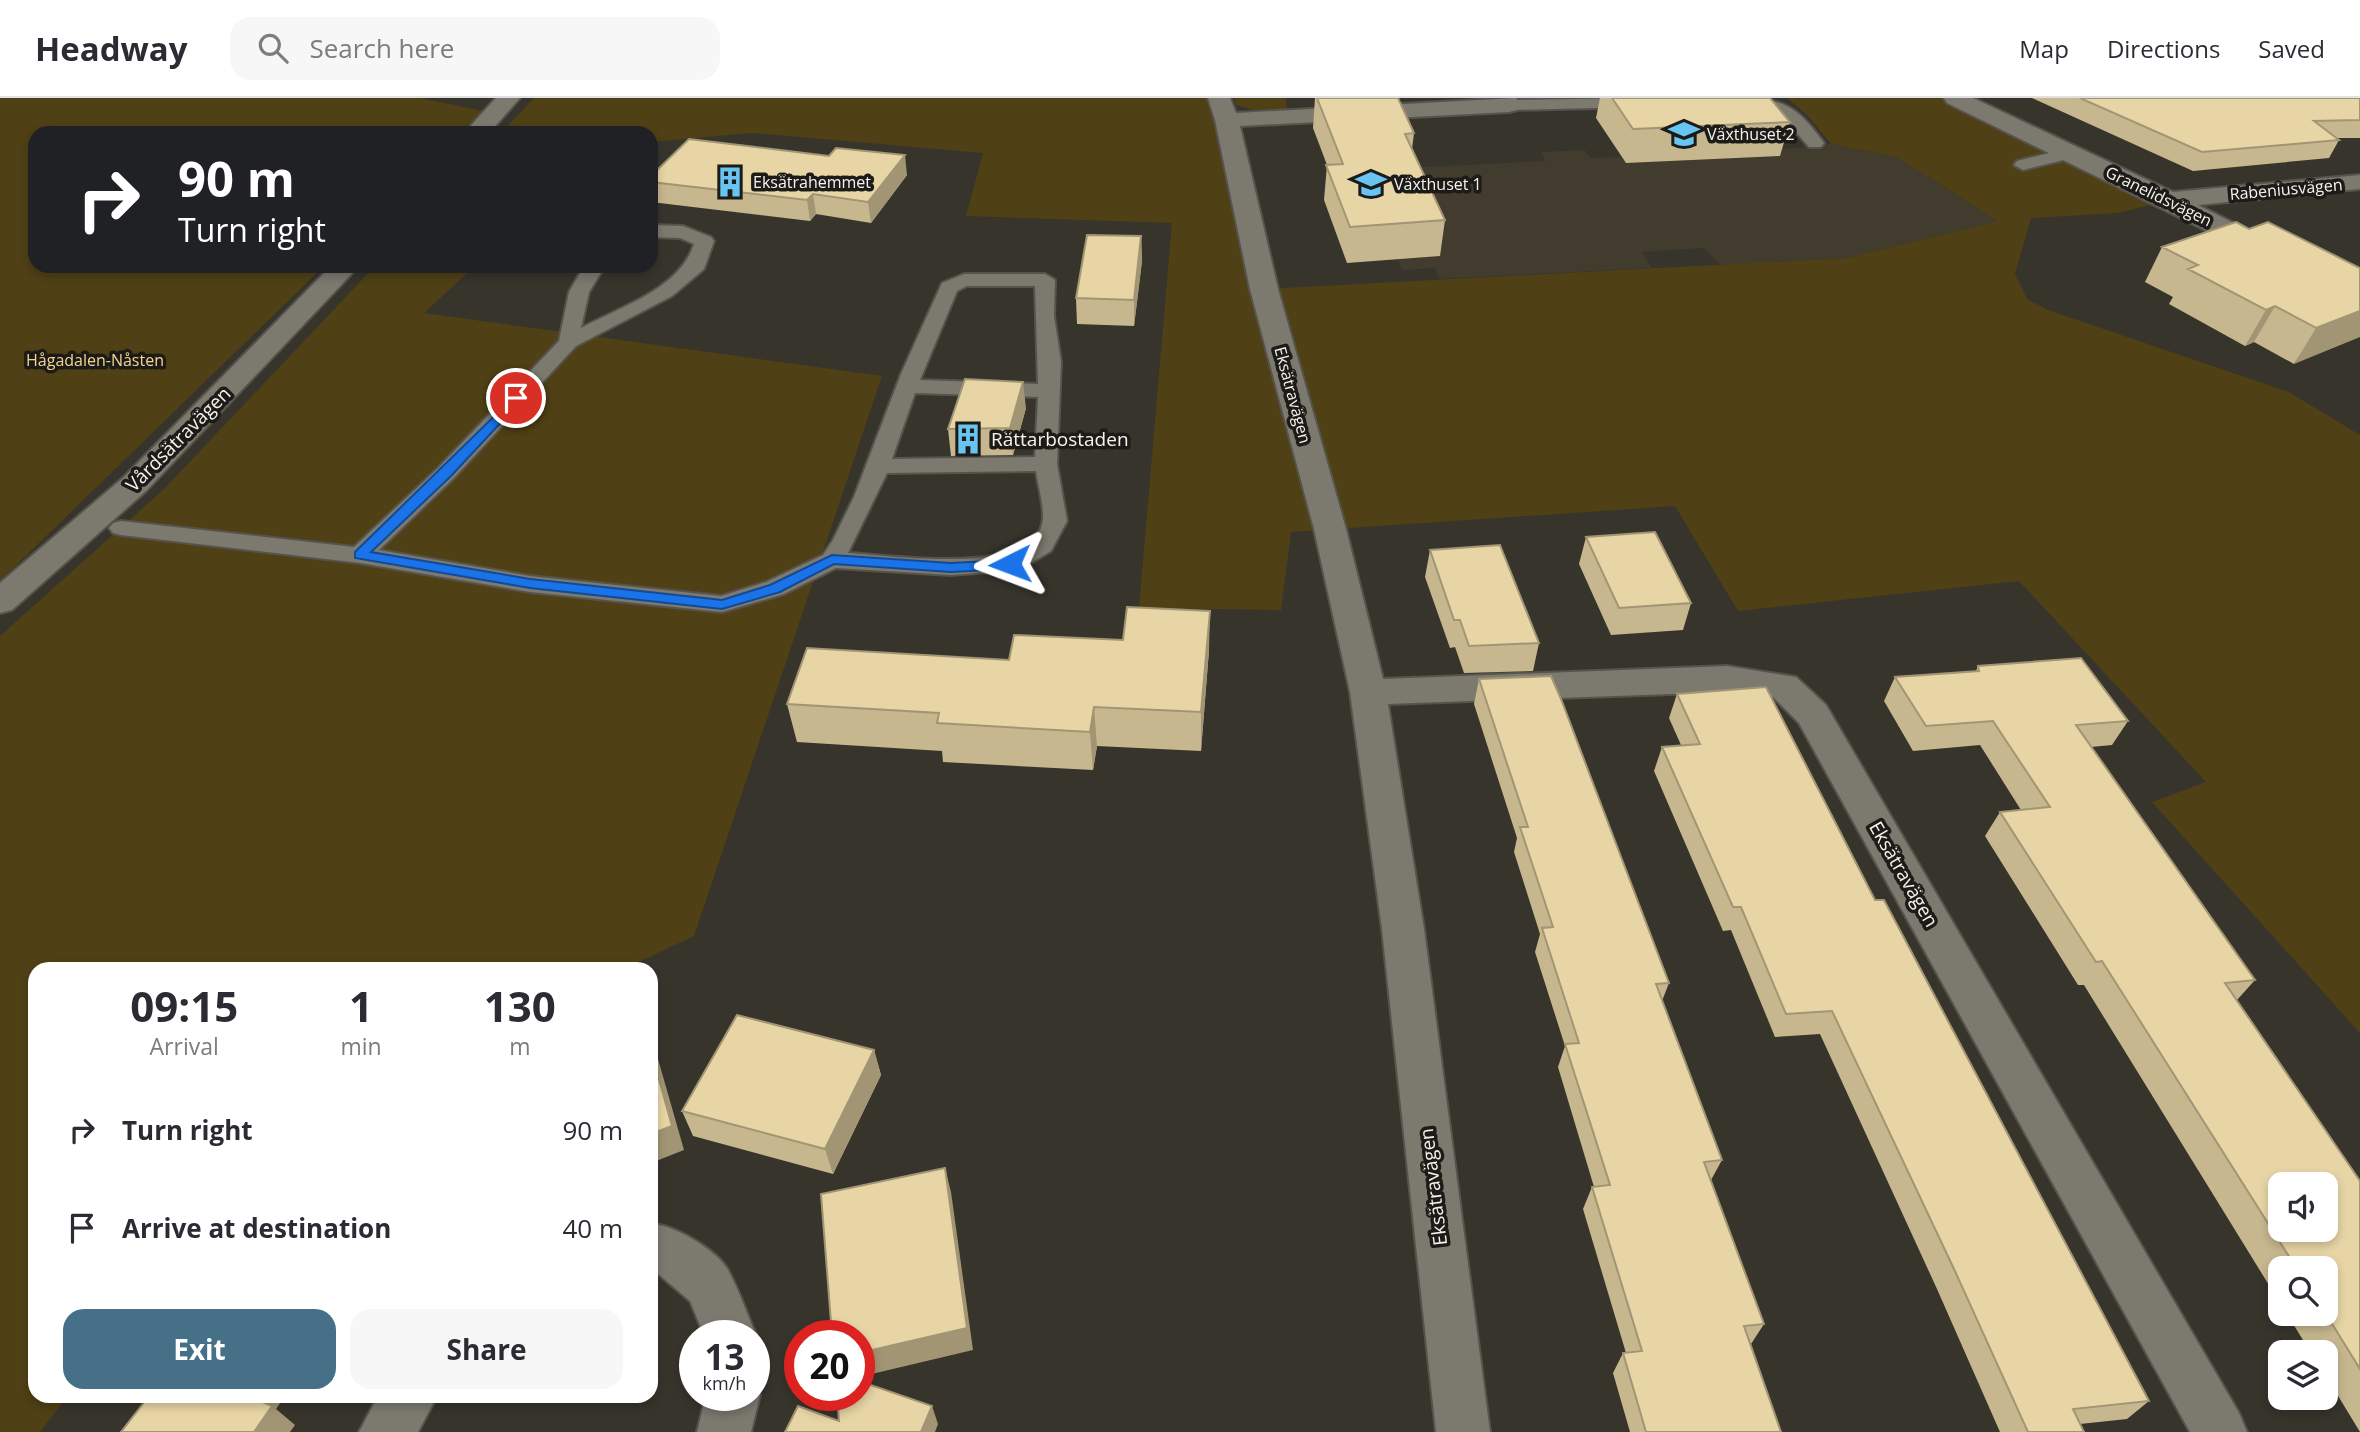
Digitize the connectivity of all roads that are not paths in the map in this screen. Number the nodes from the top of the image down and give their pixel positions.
1 (509, 98) edge
2 (1955, 98) edge
3 (1719, 100) edge
4 (1507, 101) edge
5 (1651, 101) edge
6 (1223, 109) edge
7 (483, 126) edge
8 (1815, 143) dead end
9 (2070, 153) junction
10 (2023, 165) dead end
11 (2360, 182) edge
12 (2169, 200) junction
13 (658, 231) edge
14 (339, 273) edge
15 (589, 273) edge
16 (2360, 299) edge
17 (569, 342) junction
18 (907, 386) junction
19 (1050, 391) junction
20 (1046, 464) junction
21 (878, 466) junction
22 (121, 528) dead end
23 (360, 555) junction
24 (832, 560) junction
25 (0, 602) edge
26 (1368, 692) junction
27 (658, 1248) edge
28 (724, 1320) edge
29 (406, 1403) edge
30 (729, 1411) edge
31 (386, 1432) edge
32 (723, 1432) edge
33 (1463, 1432) edge
34 (2220, 1432) edge

1 - 7 street
2 - 9 street, Granelidsvägen
3 - 8 lane
4 - 5 lane
4 - 6 street
6 - 26 street, Eksätravägen
9 - 10 lane
9 - 12 street, Granelidsvägen
11 - 12 street, Rabeniusvägen
12 - 16 street, Granelidsvägen
13 - 17 lane
14 - 25 street, Vårdsätravägen
15 - 17 lane
17 - 23 lane
18 - 19 lane
18 - 19 lane
18 - 21 lane
19 - 20 lane
20 - 21 lane
20 - 24 lane
21 - 24 lane
22 - 23 lane
23 - 24 lane
26 - 33 street, Eksätravägen
26 - 34 street, Eksätravägen
27 - 28 street
29 - 31 street
30 - 32 street

